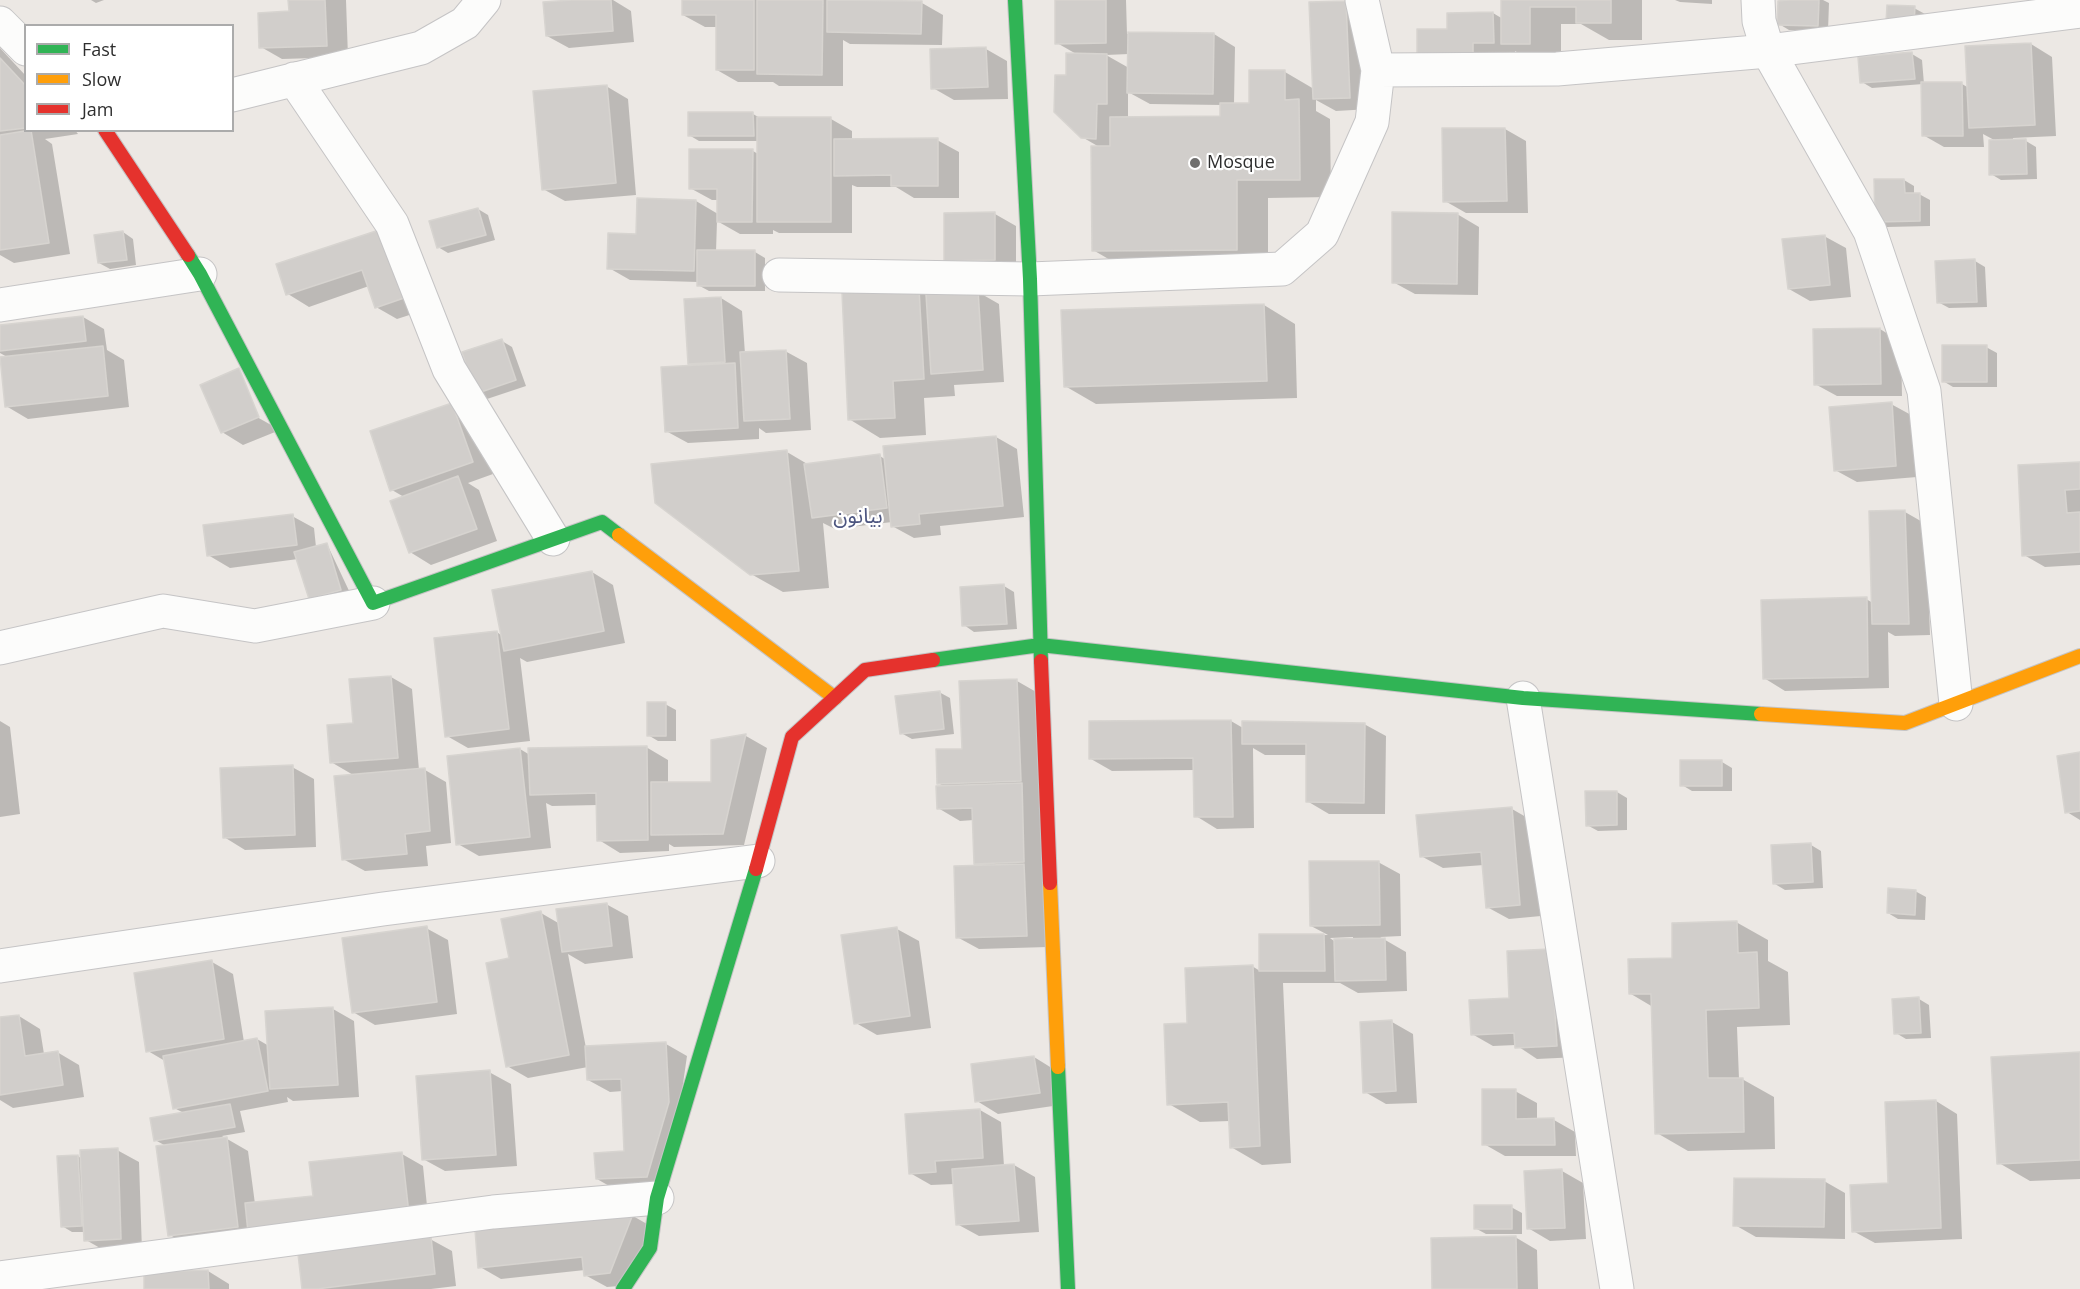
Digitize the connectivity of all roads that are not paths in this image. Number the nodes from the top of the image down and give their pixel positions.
1 (1015, 0) edge
2 (1362, 0) edge
3 (1758, 0) edge
4 (468, 8) edge
5 (2080, 11) edge
6 (0, 23) edge
7 (24, 47) edge
8 (1768, 51) junction
9 (1378, 70) junction
10 (294, 79) junction
11 (234, 94) edge
12 (106, 132) edge
13 (200, 274) junction
14 (779, 275) dead end
15 (1030, 279) junction
16 (0, 305) edge
17 (553, 539) junction
18 (374, 603) junction
19 (1040, 645) junction
20 (0, 648) edge
21 (2080, 656) edge
22 (836, 698) junction
23 (1523, 698) junction
24 (1956, 704) junction
25 (758, 861) junction
26 (0, 966) edge
27 (657, 1198) junction
28 (0, 1278) edge
29 (623, 1289) edge
30 (1068, 1289) edge
31 (1617, 1289) edge

1 - 15 street
2 - 9 street
3 - 8 street
4 - 10 street
5 - 8 street
6 - 7 street
8 - 9 street
8 - 24 street
9 - 15 street
10 - 11 street
10 - 17 street
12 - 13 street
13 - 16 street
13 - 18 street
14 - 15 street
15 - 19 street
17 - 18 street
17 - 22 street
18 - 20 street
19 - 22 street
19 - 23 street
19 - 30 street
21 - 24 street
22 - 25 street
23 - 24 street
23 - 31 street
25 - 26 street
25 - 27 street
27 - 28 street
27 - 29 street

